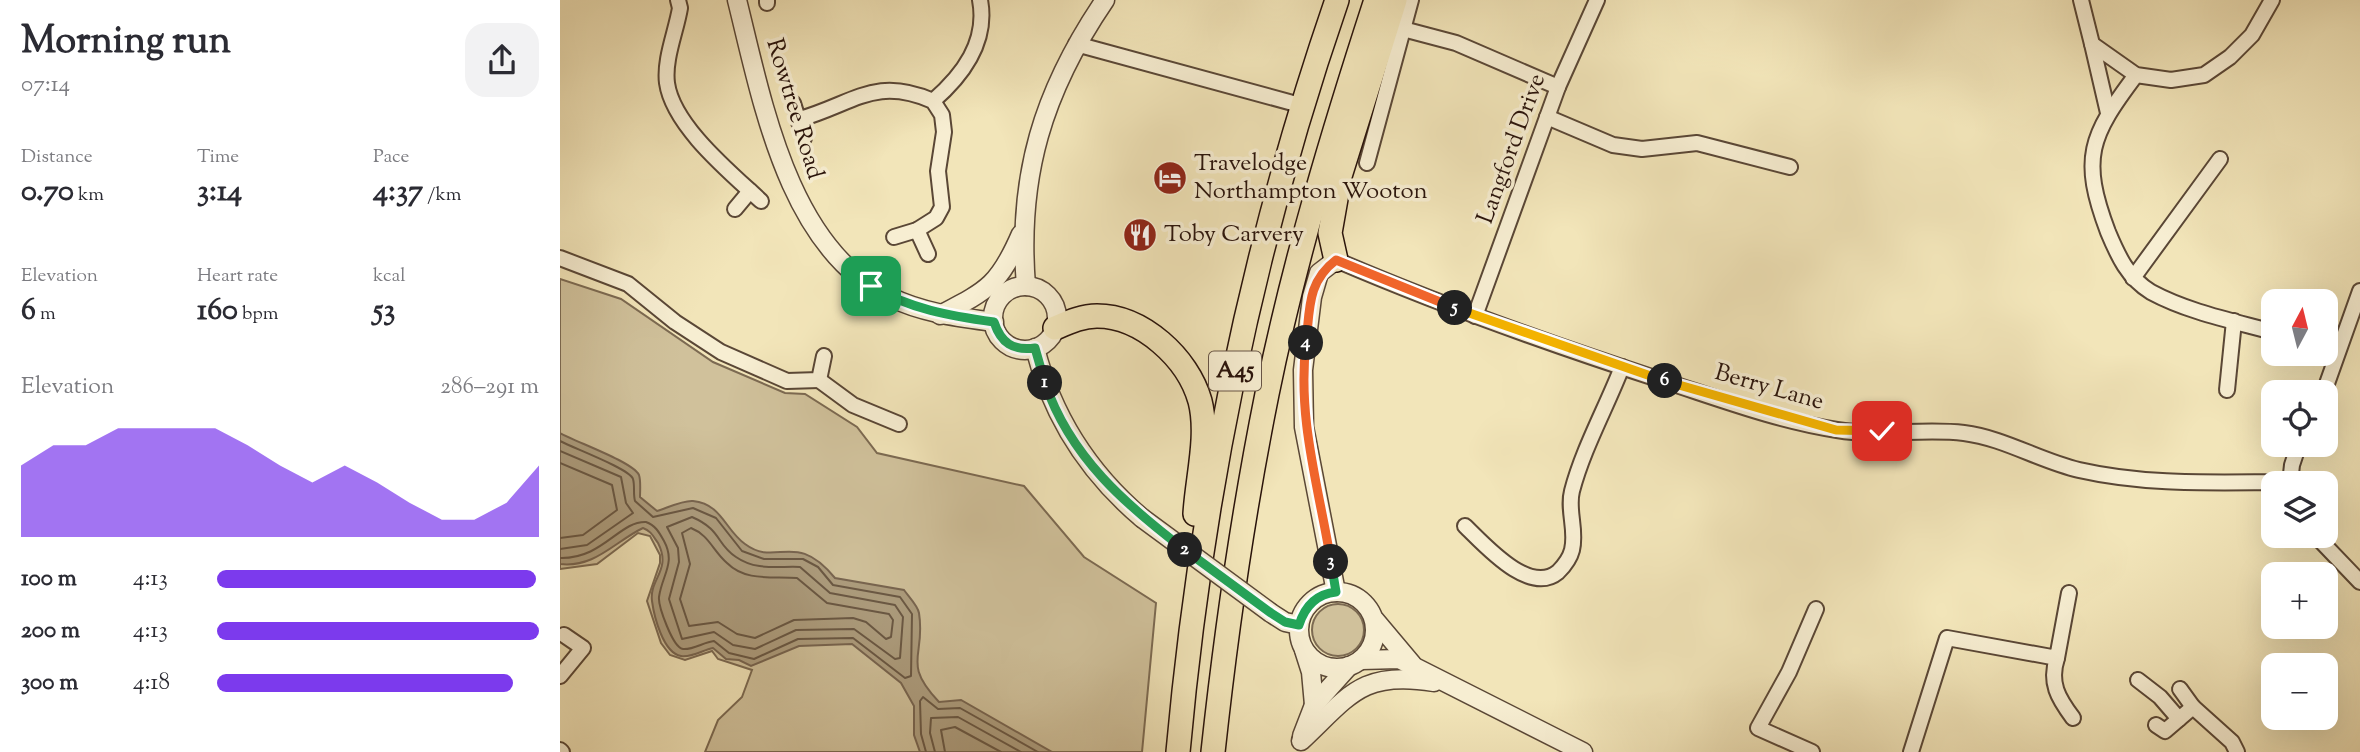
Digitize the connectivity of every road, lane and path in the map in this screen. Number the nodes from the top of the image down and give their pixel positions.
1 (678, 0) edge
2 (737, 0) edge
3 (980, 0) edge
4 (1105, 0) edge
5 (1337, 0) edge
6 (1376, 0) edge
7 (1395, 0) edge
8 (1411, 0) edge
9 (1597, 0) edge
10 (2081, 0) edge
11 (2272, 0) edge
12 (1403, 29) junction
13 (1076, 44) junction
14 (2092, 44) junction
15 (2136, 75) junction
16 (1558, 87) junction
17 (933, 101) junction
18 (793, 103) dead end
19 (1300, 105) junction
20 (2108, 113) junction
21 (1547, 117) junction
22 (800, 119) junction
23 (804, 138) dead end
24 (2220, 159) dead end
25 (1367, 163) dead end
26 (1790, 167) dead end
27 (750, 191) junction
28 (761, 201) dead end
29 (735, 209) dead end
30 (1023, 228) junction
31 (916, 230) junction
32 (894, 237) dead end
33 (928, 254) dead end
34 (560, 258) edge
35 (1336, 260) junction
36 (2133, 278) junction
37 (1026, 286) junction
38 (2360, 290) edge
39 (940, 315) junction
40 (1475, 316) junction
41 (2234, 321) junction
42 (994, 322) junction
43 (1055, 328) junction
44 (2261, 329) edge
45 (2338, 335) edge
46 (1035, 348) junction
47 (824, 356) dead end
48 (1622, 368) junction
49 (819, 380) junction
50 (2227, 390) dead end
51 (899, 424) dead end
52 (2261, 482) edge
53 (1465, 526) dead end
54 (2327, 548) edge
55 (2360, 582) edge
56 (1336, 592) junction
57 (2069, 593) dead end
58 (1816, 609) dead end
59 (1375, 620) junction
60 (1190, 622) junction
61 (1299, 625) junction
62 (564, 635) dead end
63 (1303, 646) junction
64 (2057, 657) junction
65 (1355, 663) junction
66 (1415, 666) junction
67 (560, 676) edge
68 (2138, 680) dead end
69 (1448, 684) junction
70 (2180, 690) dead end
71 (1314, 705) junction
72 (2193, 707) junction
73 (2073, 718) dead end
74 (2179, 719) junction
75 (2156, 725) dead end
76 (1298, 746) edge
77 (1178, 752) edge
78 (1213, 752) edge
79 (1583, 752) edge
80 (1812, 752) edge
81 (1911, 752) edge
82 (2237, 752) edge

1 - 27 street
2 - 39 street, Rowtree Road
3 - 17 street
4 - 13 street
5 - 19 highway, A45
6 - 78 highway, A45
7 - 35 highway
8 - 12 street
9 - 16 street, Langford Drive
10 - 14 street
11 - 15 street
12 - 16 street
12 - 25 street
13 - 19 street
13 - 30 street
14 - 15 street
14 - 20 street
15 - 20 street
16 - 21 street, Langford Drive
17 - 22 street
17 - 31 street
18 - 22 street
19 - 60 highway, A45
20 - 36 street
21 - 26 street
21 - 40 street, Langford Drive
22 - 23 street
24 - 36 street
27 - 28 street
27 - 29 street
30 - 37 street
30 - 39 street
31 - 32 street
31 - 33 street
34 - 49 street
35 - 40 street, Berry Lane
35 - 56 street
36 - 41 street
37 - 42 street
37 - 43 street
38 - 45 street
39 - 42 street, Rowtree Road
40 - 48 street, Berry Lane
41 - 44 street
41 - 50 street
42 - 46 street
43 - 46 street
43 - 60 highway
46 - 61 street, bridge
47 - 49 street
48 - 52 street, Berry Lane
48 - 53 street
49 - 51 street
54 - 55 street
56 - 59 street
56 - 61 street
57 - 64 street
58 - 80 street
59 - 65 street
59 - 66 street
60 - 77 highway, A45
61 - 63 street
62 - 67 street
63 - 65 street
63 - 71 street
64 - 73 street
64 - 81 street
65 - 66 street
65 - 71 street
66 - 69 street
68 - 74 street
69 - 76 street
69 - 79 street
70 - 72 street
71 - 76 street
72 - 74 street
72 - 82 street
74 - 75 street

